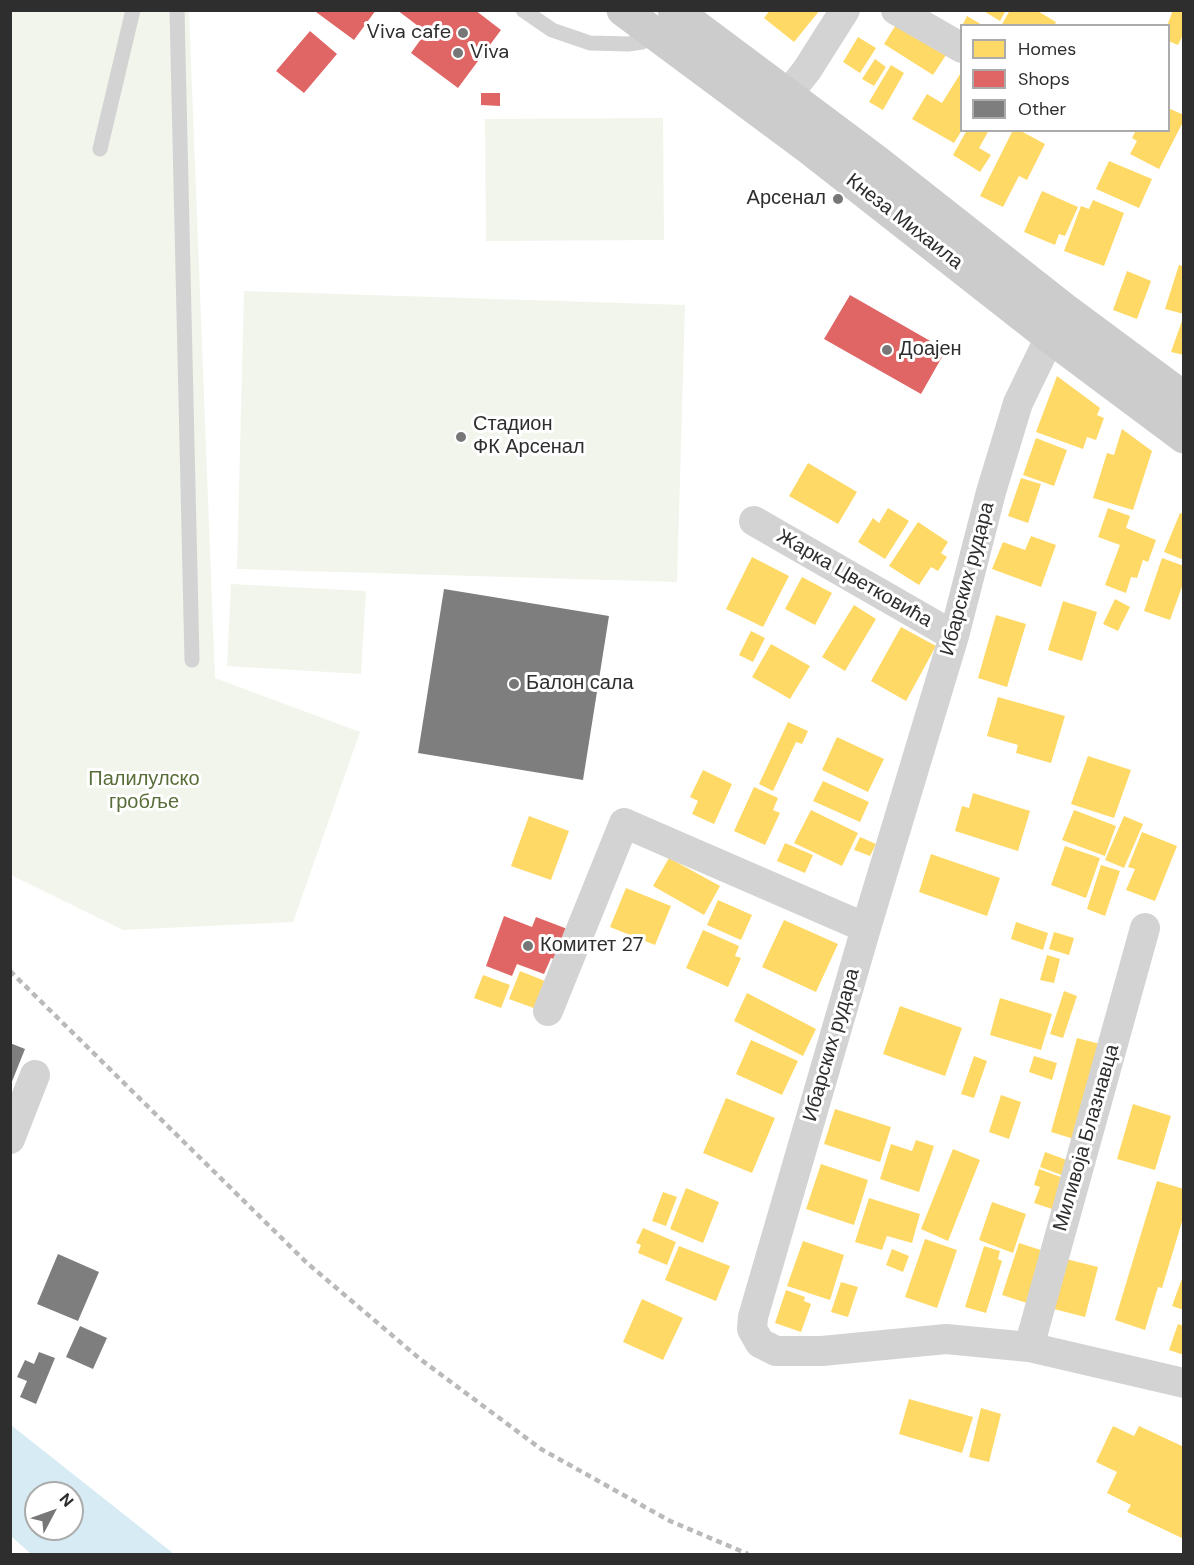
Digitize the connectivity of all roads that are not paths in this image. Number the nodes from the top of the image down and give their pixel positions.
1 (133, 10) edge
2 (177, 10) edge
3 (523, 10) edge
4 (623, 10) edge
5 (845, 10) edge
6 (896, 10) edge
7 (664, 22) edge
8 (960, 47) edge
9 (788, 94) junction
10 (100, 149) dead end
11 (1050, 337) junction
12 (1184, 398) edge
13 (1184, 437) edge
14 (754, 522) dead end
15 (954, 636) junction
16 (192, 660) dead end
17 (866, 928) junction
18 (1145, 928) dead end
19 (549, 1011) dead end
20 (35, 1075) dead end
21 (10, 1139) edge
22 (1029, 1347) junction
23 (1184, 1383) edge

1 - 10 lane
2 - 16 lane
3 - 7 lane
4 - 7 main road, Кнеза Михаила
5 - 9 street
6 - 8 street
7 - 9 main road, Кнеза Михаила
7 - 11 main road, Кнеза Михаила
9 - 12 main road, Кнеза Михаила
11 - 13 main road, Кнеза Михаила
11 - 15 street, Ибарских рудара
14 - 15 street, Жарка Цветковића
15 - 17 street, Ибарских рудара
17 - 19 street
17 - 22 street, Ибарских рудара
18 - 22 street, Миливоја Блазнавца
20 - 21 street
22 - 23 street, Ибарских рудара

